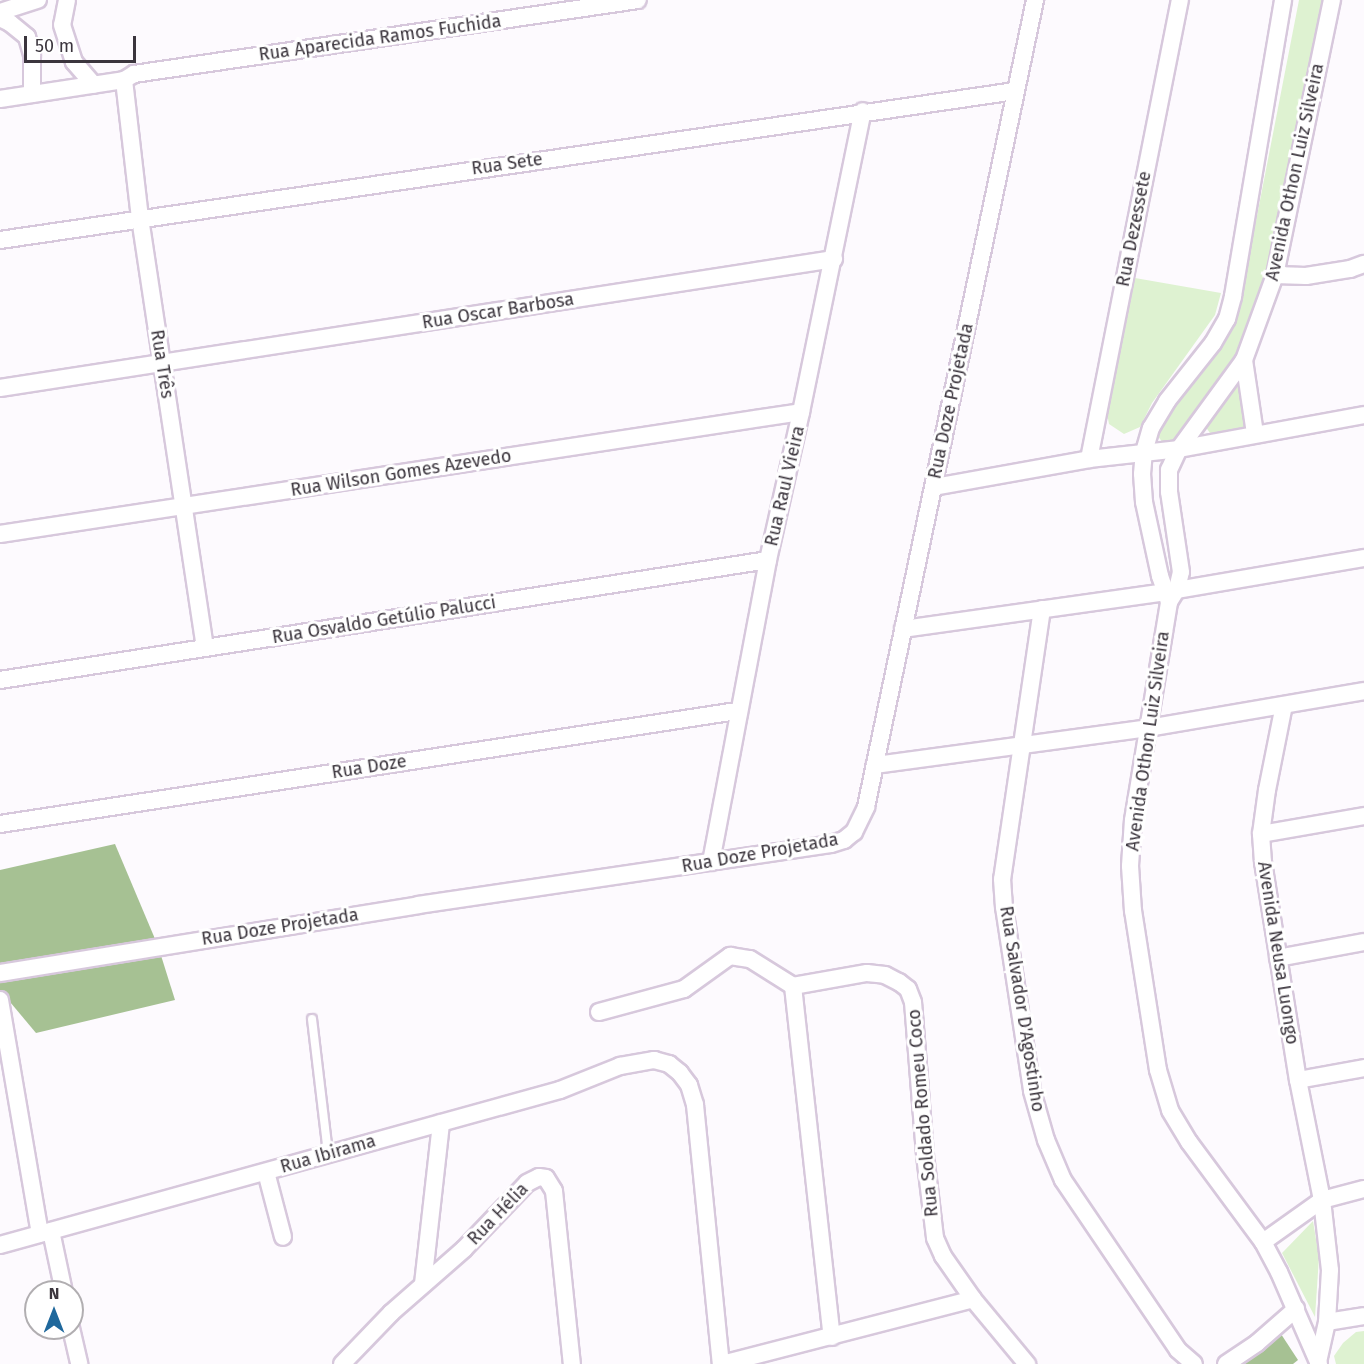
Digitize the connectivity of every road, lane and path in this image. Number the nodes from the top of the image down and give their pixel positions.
1 (38, 0) edge
2 (67, 0) edge
3 (638, 0) edge
4 (1035, 0) edge
5 (1180, 0) edge
6 (1283, 0) edge
7 (1332, 0) edge
8 (0, 12) edge
9 (0, 18) edge
10 (124, 80) junction
11 (94, 85) junction
12 (1015, 91) junction
13 (32, 94) junction
14 (0, 99) edge
15 (863, 111) junction
16 (140, 218) junction
17 (0, 240) edge
18 (834, 259) junction
19 (1364, 264) edge
20 (1275, 275) junction
21 (1244, 360) junction
22 (162, 364) junction
23 (0, 388) edge
24 (801, 412) junction
25 (1364, 415) edge
26 (1255, 434) junction
27 (1179, 449) junction
28 (1144, 452) junction
29 (1089, 459) junction
30 (934, 487) junction
31 (184, 506) junction
32 (0, 534) edge
33 (1364, 558) edge
34 (768, 560) junction
35 (1170, 594) junction
36 (1042, 609) junction
37 (903, 629) junction
38 (205, 647) junction
39 (0, 680) edge
40 (1364, 691) edge
41 (1284, 705) junction
42 (737, 711) junction
43 (1148, 728) junction
44 (1023, 742) junction
45 (875, 765) junction
46 (1364, 816) edge
47 (0, 824) edge
48 (1261, 834) junction
49 (711, 862) junction
50 (1364, 942) edge
51 (1278, 958) junction
52 (0, 973) edge
53 (793, 986) junction
54 (0, 1000) edge
55 (599, 1012) dead end
56 (312, 1019) dead end
57 (1364, 1068) edge
58 (1298, 1080) junction
59 (441, 1123) junction
60 (328, 1154) junction
61 (266, 1172) junction
62 (1364, 1189) edge
63 (1322, 1200) junction
64 (45, 1233) junction
65 (283, 1237) dead end
66 (1263, 1242) junction
67 (0, 1245) edge
68 (60, 1280) edge
69 (423, 1284) junction
70 (973, 1299) junction
71 (1296, 1309) junction
72 (1364, 1316) edge
73 (1327, 1322) junction
74 (832, 1337) junction
75 (74, 1340) edge
76 (1319, 1363) edge
77 (79, 1364) edge
78 (342, 1364) edge
79 (572, 1364) edge
80 (722, 1364) edge
81 (1027, 1364) edge
82 (1194, 1364) edge
83 (1226, 1364) edge

1 - 8 street
2 - 11 street
3 - 10 street, Rua Aparecida Ramos Fuchida
4 - 12 street, Rua Doze Projetada
5 - 29 street, Rua Dezessete
6 - 28 street, Avenida Othon Luiz Silveira
7 - 20 street, Avenida Othon Luiz Silveira
9 - 13 street
10 - 11 street, Rua Aparecida Ramos Fuchida
10 - 16 street, Rua Três
11 - 13 street, Rua Aparecida Ramos Fuchida
12 - 15 street, Rua Sete
12 - 30 street, Rua Doze Projetada
13 - 14 street, Rua Aparecida Ramos Fuchida
15 - 16 street, Rua Sete
15 - 18 street, Rua Raul Vieira
16 - 17 street, Rua Sete
16 - 22 street, Rua Três
18 - 22 street, Rua Oscar Barbosa
18 - 24 street, Rua Raul Vieira
19 - 20 street
20 - 21 street, Avenida Othon Luiz Silveira
21 - 26 street
21 - 27 street, Avenida Othon Luiz Silveira
22 - 23 street, Rua Oscar Barbosa
22 - 31 street, Rua Três
24 - 31 street, Rua Wilson Gomes Azevedo
24 - 34 street, Rua Raul Vieira
25 - 26 street
26 - 27 street
27 - 28 street
27 - 35 street, Avenida Othon Luiz Silveira
28 - 29 street
28 - 35 street, Avenida Othon Luiz Silveira
29 - 30 street
30 - 37 street, Rua Doze Projetada
31 - 32 street, Rua Wilson Gomes Azevedo
31 - 38 street, Rua Três
33 - 35 street
34 - 38 street, Rua Osvaldo Getúlio Palucci
34 - 42 street, Rua Raul Vieira
35 - 36 street
35 - 43 street, Avenida Othon Luiz Silveira
36 - 37 street
36 - 44 street, Rua Salvador D'Agostinho
37 - 45 street, Rua Doze Projetada
38 - 39 street, Rua Osvaldo Getúlio Palucci
40 - 41 street
41 - 43 street
41 - 48 street, Avenida Neusa Luongo
42 - 47 street, Rua Doze
42 - 49 street, Rua Raul Vieira
43 - 44 street
43 - 66 street, Avenida Othon Luiz Silveira
44 - 45 street
44 - 82 street, Rua Salvador D'Agostinho
45 - 49 street, Rua Doze Projetada
46 - 48 street
48 - 51 street, Avenida Neusa Luongo
49 - 52 street, Rua Doze Projetada
50 - 51 street
51 - 58 street, Avenida Neusa Luongo
53 - 55 street
53 - 70 street, Rua Soldado Romeu Coco
53 - 74 street
54 - 64 street
56 - 60 lane
57 - 58 street
58 - 63 street, Avenida Neusa Luongo
59 - 60 street, Rua Ibirama
59 - 69 street
59 - 80 street, Rua Ibirama
60 - 61 street, Rua Ibirama
61 - 64 street, Rua Ibirama
61 - 65 street
62 - 63 street
63 - 66 street
63 - 73 street, Avenida Neusa Luongo
64 - 67 street, Rua Ibirama
64 - 68 street
66 - 71 street, Avenida Othon Luiz Silveira
69 - 78 street, Rua Hélia
69 - 79 street, Rua Hélia
70 - 74 street
70 - 81 street, Rua Soldado Romeu Coco
71 - 76 street, Avenida Othon Luiz Silveira
71 - 83 street
72 - 73 street
73 - 76 street, Avenida Neusa Luongo
74 - 80 street
75 - 77 street

